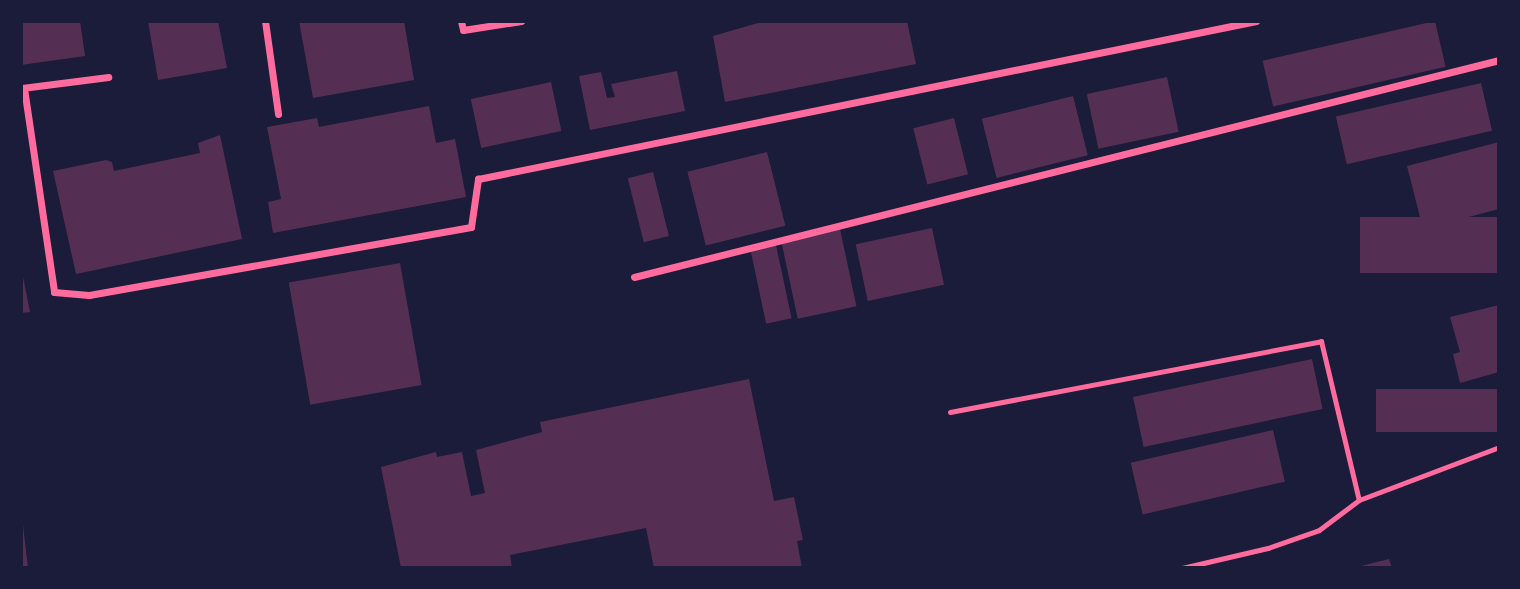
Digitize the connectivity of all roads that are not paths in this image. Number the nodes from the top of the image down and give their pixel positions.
1 (265, 21) edge
2 (461, 21) edge
3 (521, 21) edge
4 (1256, 21) edge
5 (1499, 60) edge
6 (108, 77) dead end
7 (23, 88) edge
8 (278, 114) dead end
9 (634, 277) dead end
10 (950, 412) dead end
11 (1499, 447) edge
12 (1359, 500) junction
13 (1182, 568) edge

1 - 8 street
2 - 3 street
4 - 7 street
5 - 9 street
6 - 7 street
10 - 12 lane
11 - 12 lane
12 - 13 lane

